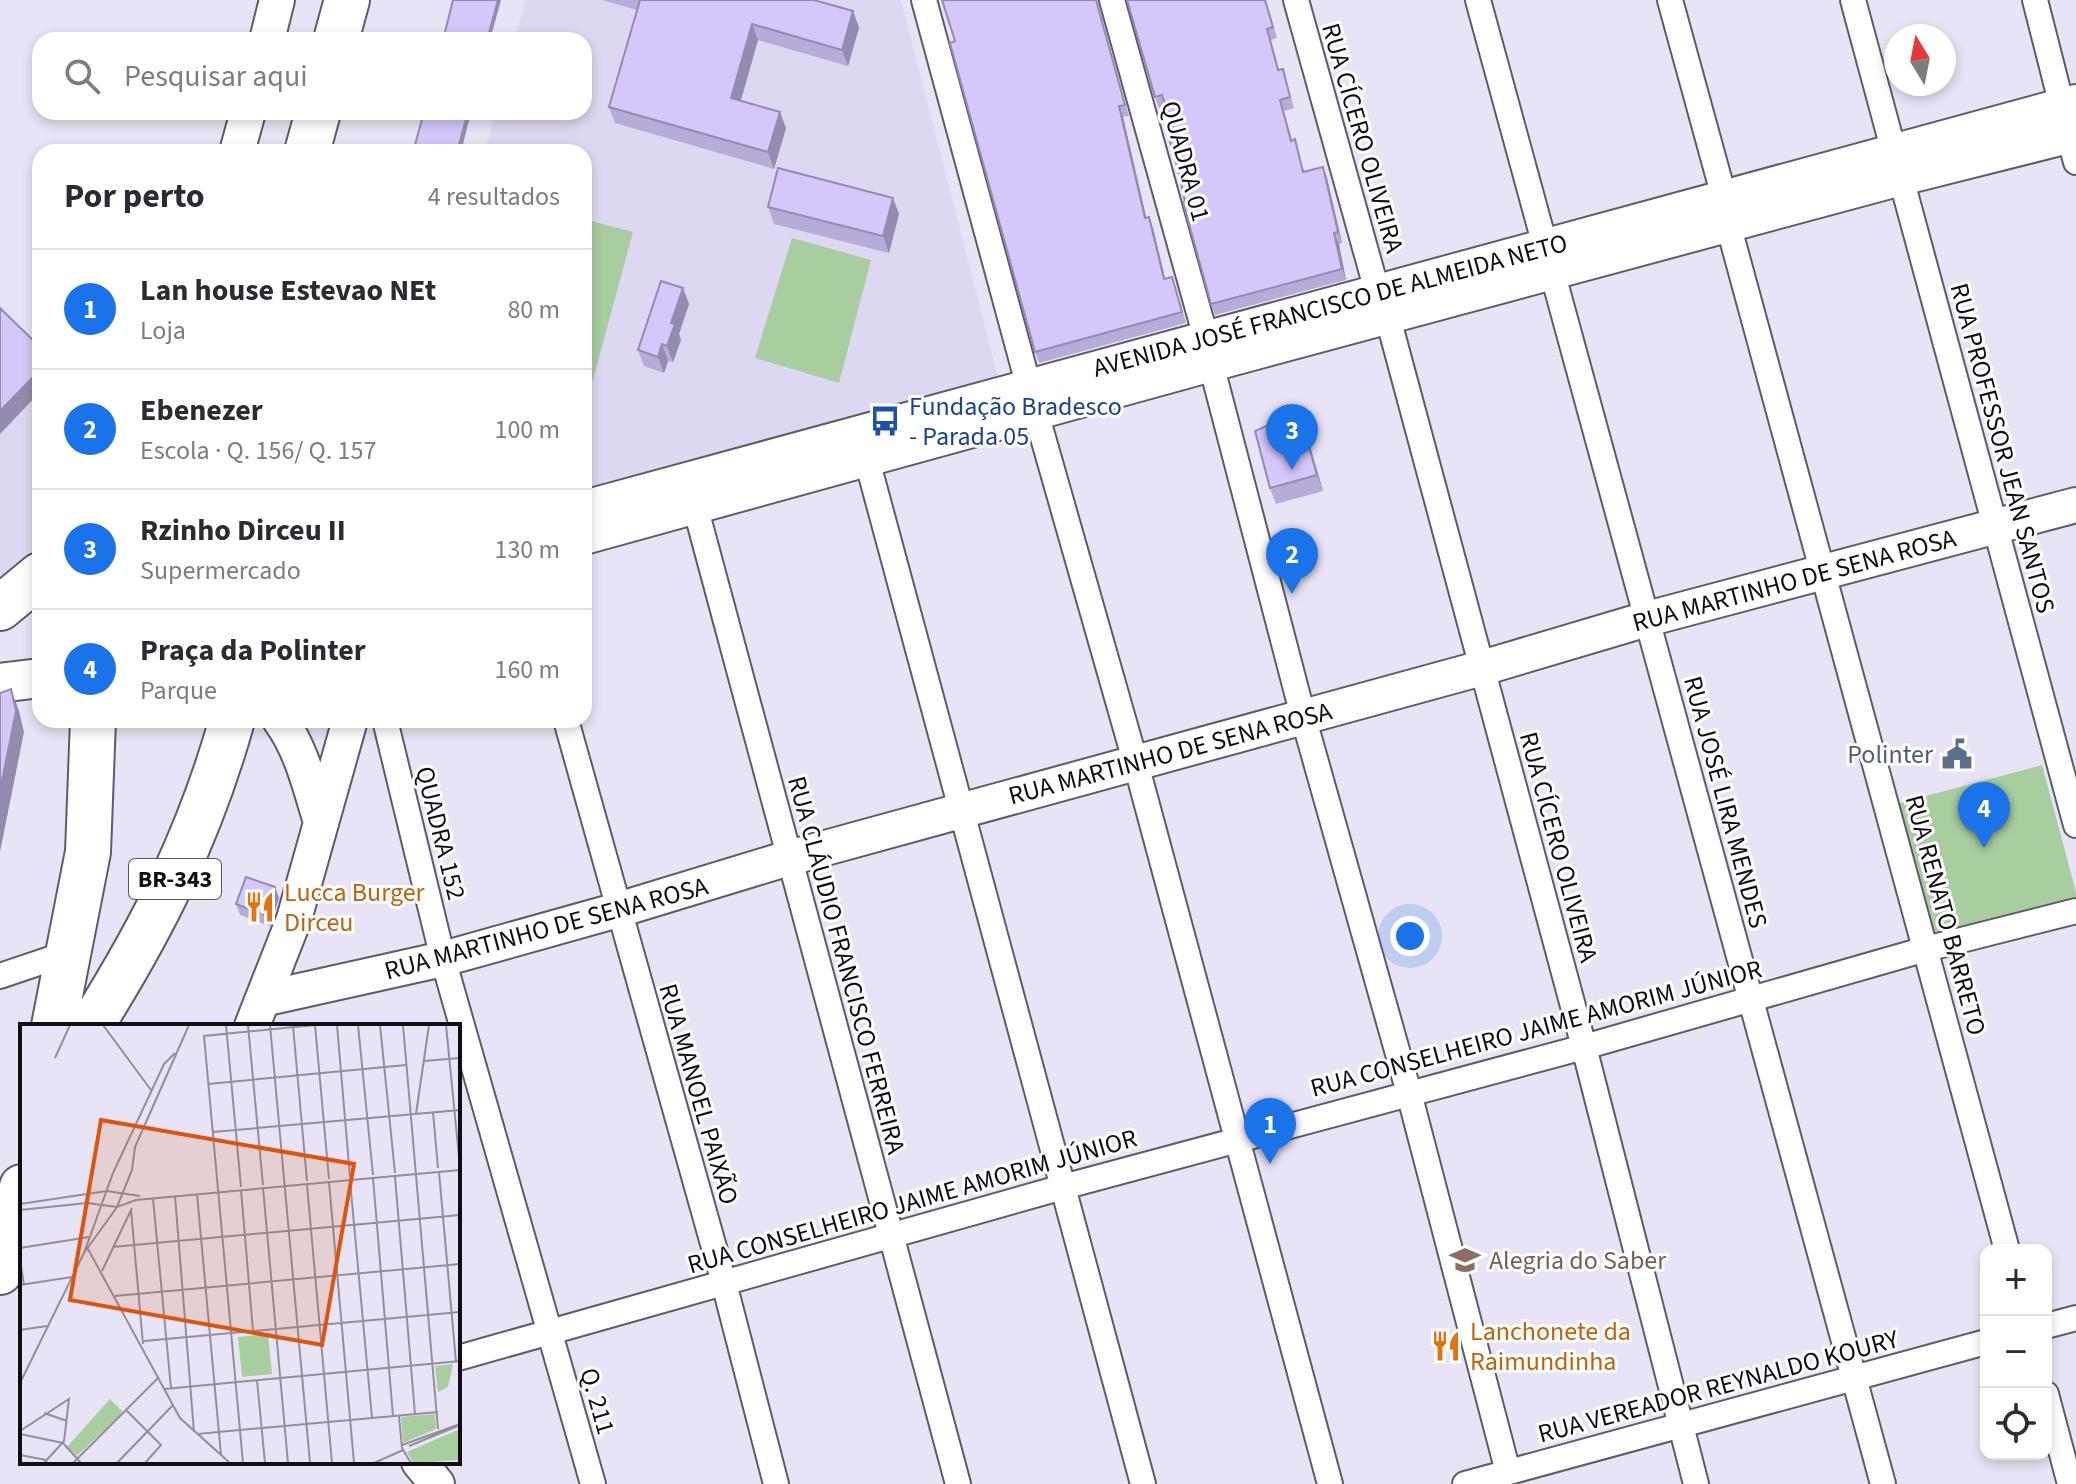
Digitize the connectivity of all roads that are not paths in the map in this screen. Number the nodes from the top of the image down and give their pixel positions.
1 (277, 0) edge
2 (347, 0) edge
3 (924, 0) edge
4 (1112, 0) edge
5 (1296, 0) edge
6 (1478, 0) edge
7 (1670, 0) edge
8 (1853, 0) edge
9 (2035, 0) edge
10 (269, 32) edge
11 (338, 32) edge
12 (246, 120) edge
13 (316, 120) edge
14 (2072, 128) edge
15 (239, 144) edge
16 (309, 144) edge
17 (1898, 165) junction
18 (1726, 211) junction
19 (1550, 259) junction
20 (1382, 305) junction
21 (1208, 351) junction
22 (1033, 400) junction
23 (867, 460) junction
24 (2076, 505) edge
25 (592, 506) edge
26 (695, 506) junction
27 (1996, 527) junction
28 (592, 535) edge
29 (1824, 571) junction
30 (32, 582) edge
31 (32, 606) edge
32 (0, 608) edge
33 (0, 618) edge
34 (1647, 619) junction
35 (1482, 668) junction
36 (32, 679) edge
37 (0, 683) edge
38 (1303, 716) junction
39 (93, 728) edge
40 (229, 728) edge
41 (286, 728) edge
42 (348, 728) edge
43 (387, 728) edge
44 (568, 728) edge
45 (1136, 764) junction
46 (961, 810) junction
47 (321, 822) junction
48 (2076, 825) edge
49 (789, 858) junction
50 (618, 910) junction
51 (2076, 911) edge
52 (1926, 949) junction
53 (68, 953) junction
54 (443, 959) junction
55 (0, 976) edge
56 (1750, 998) junction
57 (258, 1012) edge
58 (54, 1024) edge
59 (92, 1024) edge
60 (1584, 1047) junction
61 (1409, 1093) junction
62 (1238, 1140) junction
63 (1063, 1187) junction
64 (20, 1195) edge
65 (892, 1235) junction
66 (2005, 1244) edge
67 (0, 1272) edge
68 (724, 1283) junction
69 (2076, 1318) edge
70 (2052, 1324) edge
71 (549, 1333) junction
72 (1980, 1344) edge
73 (460, 1357) edge
74 (1854, 1378) junction
75 (2052, 1416) edge
76 (1680, 1425) junction
77 (421, 1464) edge
78 (1508, 1472) junction
79 (437, 1484) edge
80 (593, 1484) edge
81 (776, 1484) edge
82 (958, 1484) edge
83 (1143, 1484) edge
84 (1330, 1484) edge
85 (1465, 1484) edge
86 (1696, 1484) edge
87 (1883, 1484) edge
88 (2070, 1484) edge

1 - 10 street
2 - 11 highway
3 - 22 street
4 - 21 street, QUADRA 01
5 - 20 street, RUA CÍCERO OLIVEIRA
6 - 19 street, RUA JOSÉ LIRA MENDES
7 - 18 street, RUA RENATO BARRETO
8 - 17 street, RUA PROFESSOR JEAN SANTOS
9 - 14 street
12 - 15 street
13 - 16 highway
14 - 17 street, AVENIDA JOSÉ FRANCISCO DE ALMEIDA NETO
17 - 18 street, AVENIDA JOSÉ FRANCISCO DE ALMEIDA NETO
17 - 27 street, RUA PROFESSOR JEAN SANTOS
18 - 19 street, AVENIDA JOSÉ FRANCISCO DE ALMEIDA NETO
18 - 29 street, RUA RENATO BARRETO
19 - 20 street, AVENIDA JOSÉ FRANCISCO DE ALMEIDA NETO
19 - 34 street, RUA JOSÉ LIRA MENDES
20 - 21 street, AVENIDA JOSÉ FRANCISCO DE ALMEIDA NETO
20 - 35 street, RUA CÍCERO OLIVEIRA
21 - 22 street, AVENIDA JOSÉ FRANCISCO DE ALMEIDA NETO
21 - 38 street, QUADRA 01
22 - 23 street, AVENIDA JOSÉ FRANCISCO DE ALMEIDA NETO
22 - 25 street, AVENIDA JOSÉ FRANCISCO DE ALMEIDA NETO
22 - 45 street
23 - 26 street, AVENIDA JOSÉ FRANCISCO DE ALMEIDA NETO
23 - 46 street
24 - 27 street, RUA MARTINHO DE SENA ROSA
26 - 28 street, AVENIDA JOSÉ FRANCISCO DE ALMEIDA NETO
26 - 49 street, RUA CLÁUDIO FRANCISCO FERREIRA
27 - 29 street, RUA MARTINHO DE SENA ROSA
27 - 48 street, RUA PROFESSOR JEAN SANTOS
29 - 34 street, RUA MARTINHO DE SENA ROSA
29 - 52 street, RUA RENATO BARRETO
30 - 32 highway
31 - 33 main road
34 - 35 street, RUA MARTINHO DE SENA ROSA
34 - 56 street, RUA JOSÉ LIRA MENDES
35 - 38 street, RUA MARTINHO DE SENA ROSA
35 - 60 street, RUA CÍCERO OLIVEIRA
36 - 37 main road
38 - 45 street, RUA MARTINHO DE SENA ROSA
38 - 61 street, QUADRA 01
39 - 53 highway
40 - 59 highway, BR-343
41 - 47 street
42 - 47 street
43 - 54 street, QUADRA 152
44 - 50 street, RUA MANOEL PAIXÃO
45 - 46 street, RUA MARTINHO DE SENA ROSA
45 - 62 street
46 - 49 street, RUA MARTINHO DE SENA ROSA
46 - 63 street
47 - 57 street
49 - 50 street, RUA MARTINHO DE SENA ROSA
49 - 65 street, RUA CLÁUDIO FRANCISCO FERREIRA
50 - 54 street, RUA MARTINHO DE SENA ROSA
50 - 68 street, RUA MANOEL PAIXÃO
51 - 52 street, RUA CONSELHEIRO JAIME AMORIM JÚNIOR
52 - 56 street, RUA CONSELHEIRO JAIME AMORIM JÚNIOR
52 - 66 street, RUA RENATO BARRETO
53 - 55 street
53 - 58 highway
54 - 57 street, RUA MARTINHO DE SENA ROSA
54 - 71 street, QUADRA 152
56 - 60 street, RUA CONSELHEIRO JAIME AMORIM JÚNIOR
56 - 74 street, RUA JOSÉ LIRA MENDES
60 - 61 street, RUA CONSELHEIRO JAIME AMORIM JÚNIOR
60 - 76 street, RUA CÍCERO OLIVEIRA
61 - 62 street, RUA CONSELHEIRO JAIME AMORIM JÚNIOR
61 - 78 street, QUADRA 01
62 - 63 street, RUA CONSELHEIRO JAIME AMORIM JÚNIOR
62 - 84 street
63 - 65 street, RUA CONSELHEIRO JAIME AMORIM JÚNIOR
63 - 83 street
64 - 67 highway
65 - 68 street, RUA CONSELHEIRO JAIME AMORIM JÚNIOR
65 - 82 street, RUA CLÁUDIO FRANCISCO FERREIRA
68 - 71 street, RUA CONSELHEIRO JAIME AMORIM JÚNIOR
68 - 81 street, RUA MANOEL PAIXÃO
69 - 70 street
71 - 73 street, RUA CONSELHEIRO JAIME AMORIM JÚNIOR
71 - 80 street, Q. 211
72 - 74 street, RUA VEREADOR REYNALDO KOURY
74 - 76 street, RUA VEREADOR REYNALDO KOURY
74 - 87 street, RUA JOSÉ LIRA MENDES
75 - 88 street
76 - 78 street, RUA VEREADOR REYNALDO KOURY
76 - 86 street, RUA CÍCERO OLIVEIRA
77 - 79 street
78 - 85 street, RUA VEREADOR REYNALDO KOURY

